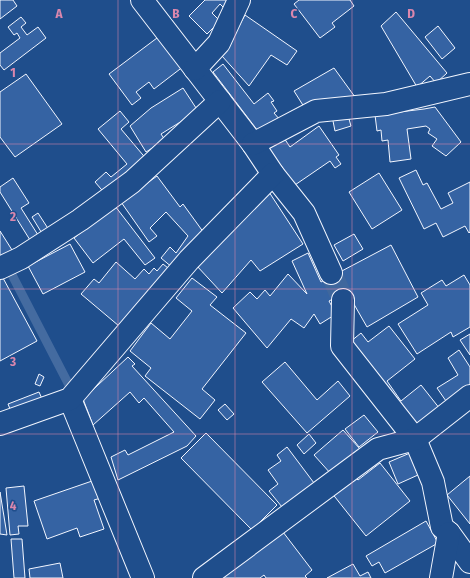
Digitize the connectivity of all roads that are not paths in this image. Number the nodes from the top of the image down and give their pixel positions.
1 (142, 0) edge
2 (239, 0) edge
3 (195, 69) junction
4 (470, 84) edge
5 (220, 101) junction
6 (253, 144) junction
7 (273, 174) junction
8 (0, 268) edge
9 (331, 273) tunnel mouth
10 (343, 300) tunnel mouth
11 (470, 396) edge
12 (70, 399) junction
13 (0, 424) edge
14 (415, 439) junction
15 (462, 547) edge
16 (143, 578) edge
17 (204, 578) edge
18 (441, 578) edge

1 - 3 street
2 - 3 street
3 - 5 street
4 - 6 street
5 - 6 street
5 - 8 street
6 - 7 street
7 - 9 street
7 - 12 street
10 - 14 street
11 - 14 street
12 - 13 street
12 - 16 street
14 - 15 street
14 - 17 street
15 - 18 street

